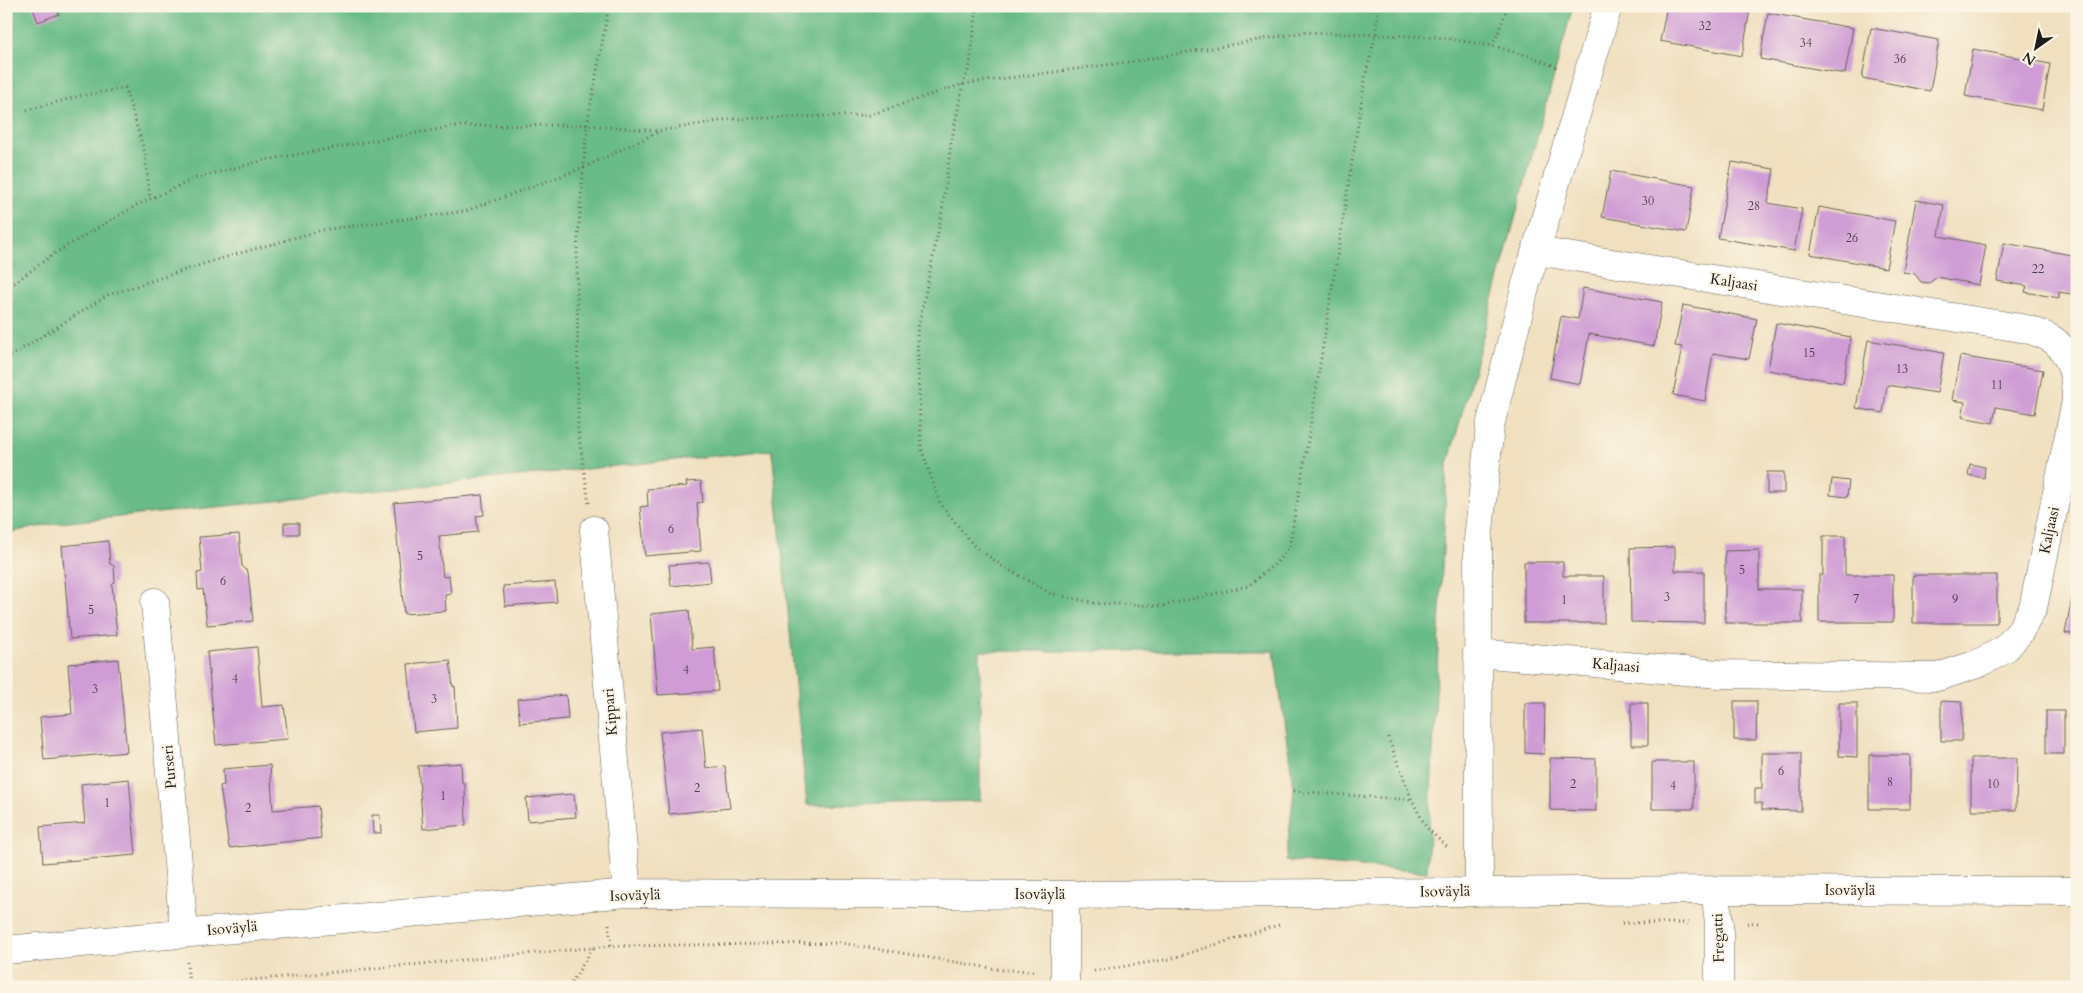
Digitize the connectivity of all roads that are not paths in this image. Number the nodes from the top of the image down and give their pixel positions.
1 (1608, 6) edge
2 (1536, 251) junction
3 (594, 530) road end
4 (155, 602) dead end
5 (1477, 653) junction
6 (1715, 890) junction
7 (1479, 891) junction
8 (2077, 891) edge
9 (627, 893) junction
10 (1065, 894) junction
11 (184, 932) junction
12 (6, 950) edge
13 (1065, 980) edge
14 (1719, 987) edge

1 - 2 street
2 - 5 street
2 - 5 street, Kaljaasi
3 - 9 street, Kippari
4 - 11 street, Purseri
5 - 7 street
6 - 7 street, Isoväylä
6 - 8 street, Isoväylä
6 - 14 street, Fregatti
7 - 10 street, Isoväylä
9 - 10 street, Isoväylä
9 - 11 street, Isoväylä
10 - 13 street
11 - 12 street, Isoväylä

